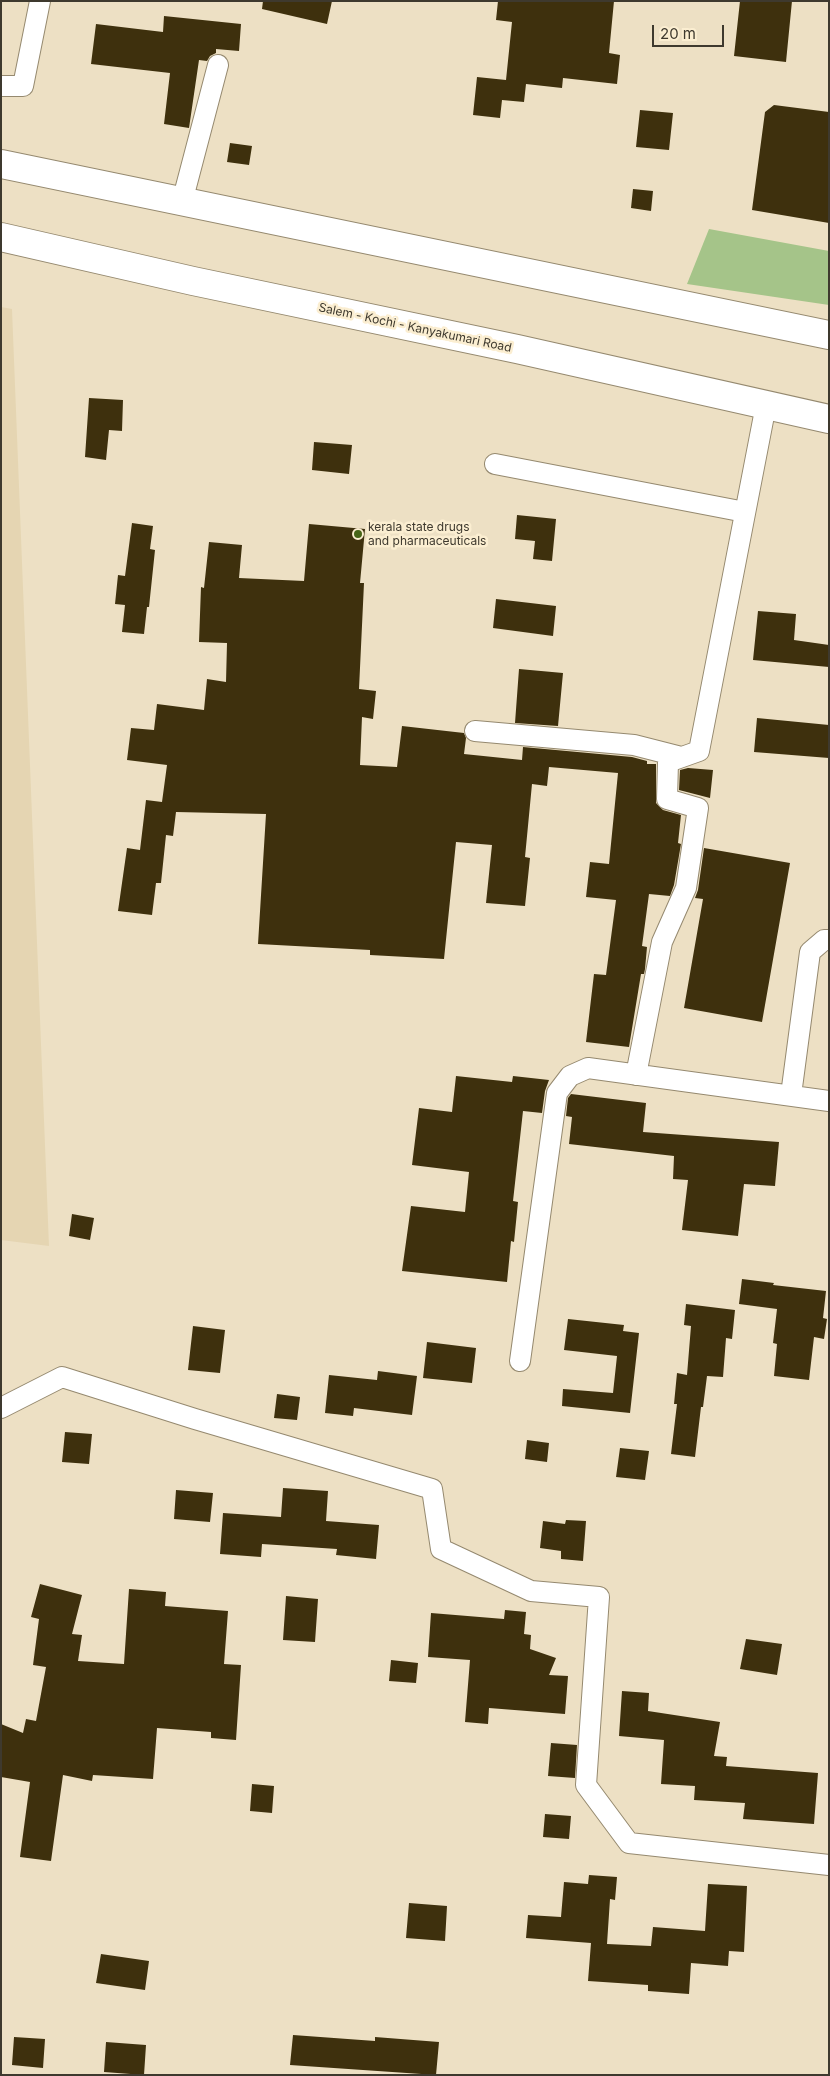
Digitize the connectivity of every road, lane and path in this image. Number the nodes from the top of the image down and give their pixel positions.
1 (40, 1) edge
2 (218, 65) dead end
3 (1, 86) edge
4 (1, 164) edge
5 (182, 202) junction
6 (1, 237) edge
7 (829, 335) edge
8 (766, 405) junction
9 (829, 419) edge
10 (495, 464) dead end
11 (746, 512) junction
12 (475, 731) dead end
13 (681, 757) junction
14 (829, 940) edge
15 (636, 1075) junction
16 (791, 1095) junction
17 (829, 1101) edge
18 (520, 1361) dead end
19 (1, 1408) edge
20 (829, 1864) edge

1 - 3 street
2 - 5 street
4 - 5 main road
5 - 7 main road
6 - 8 main road, Salem - Kochi - Kanyakumari Road
8 - 9 main road, Salem - Kochi - Kanyakumari Road
8 - 11 street
10 - 11 street
11 - 13 street
12 - 13 street
13 - 15 street
14 - 16 street
15 - 16 street
15 - 18 street
16 - 17 street
19 - 20 street

